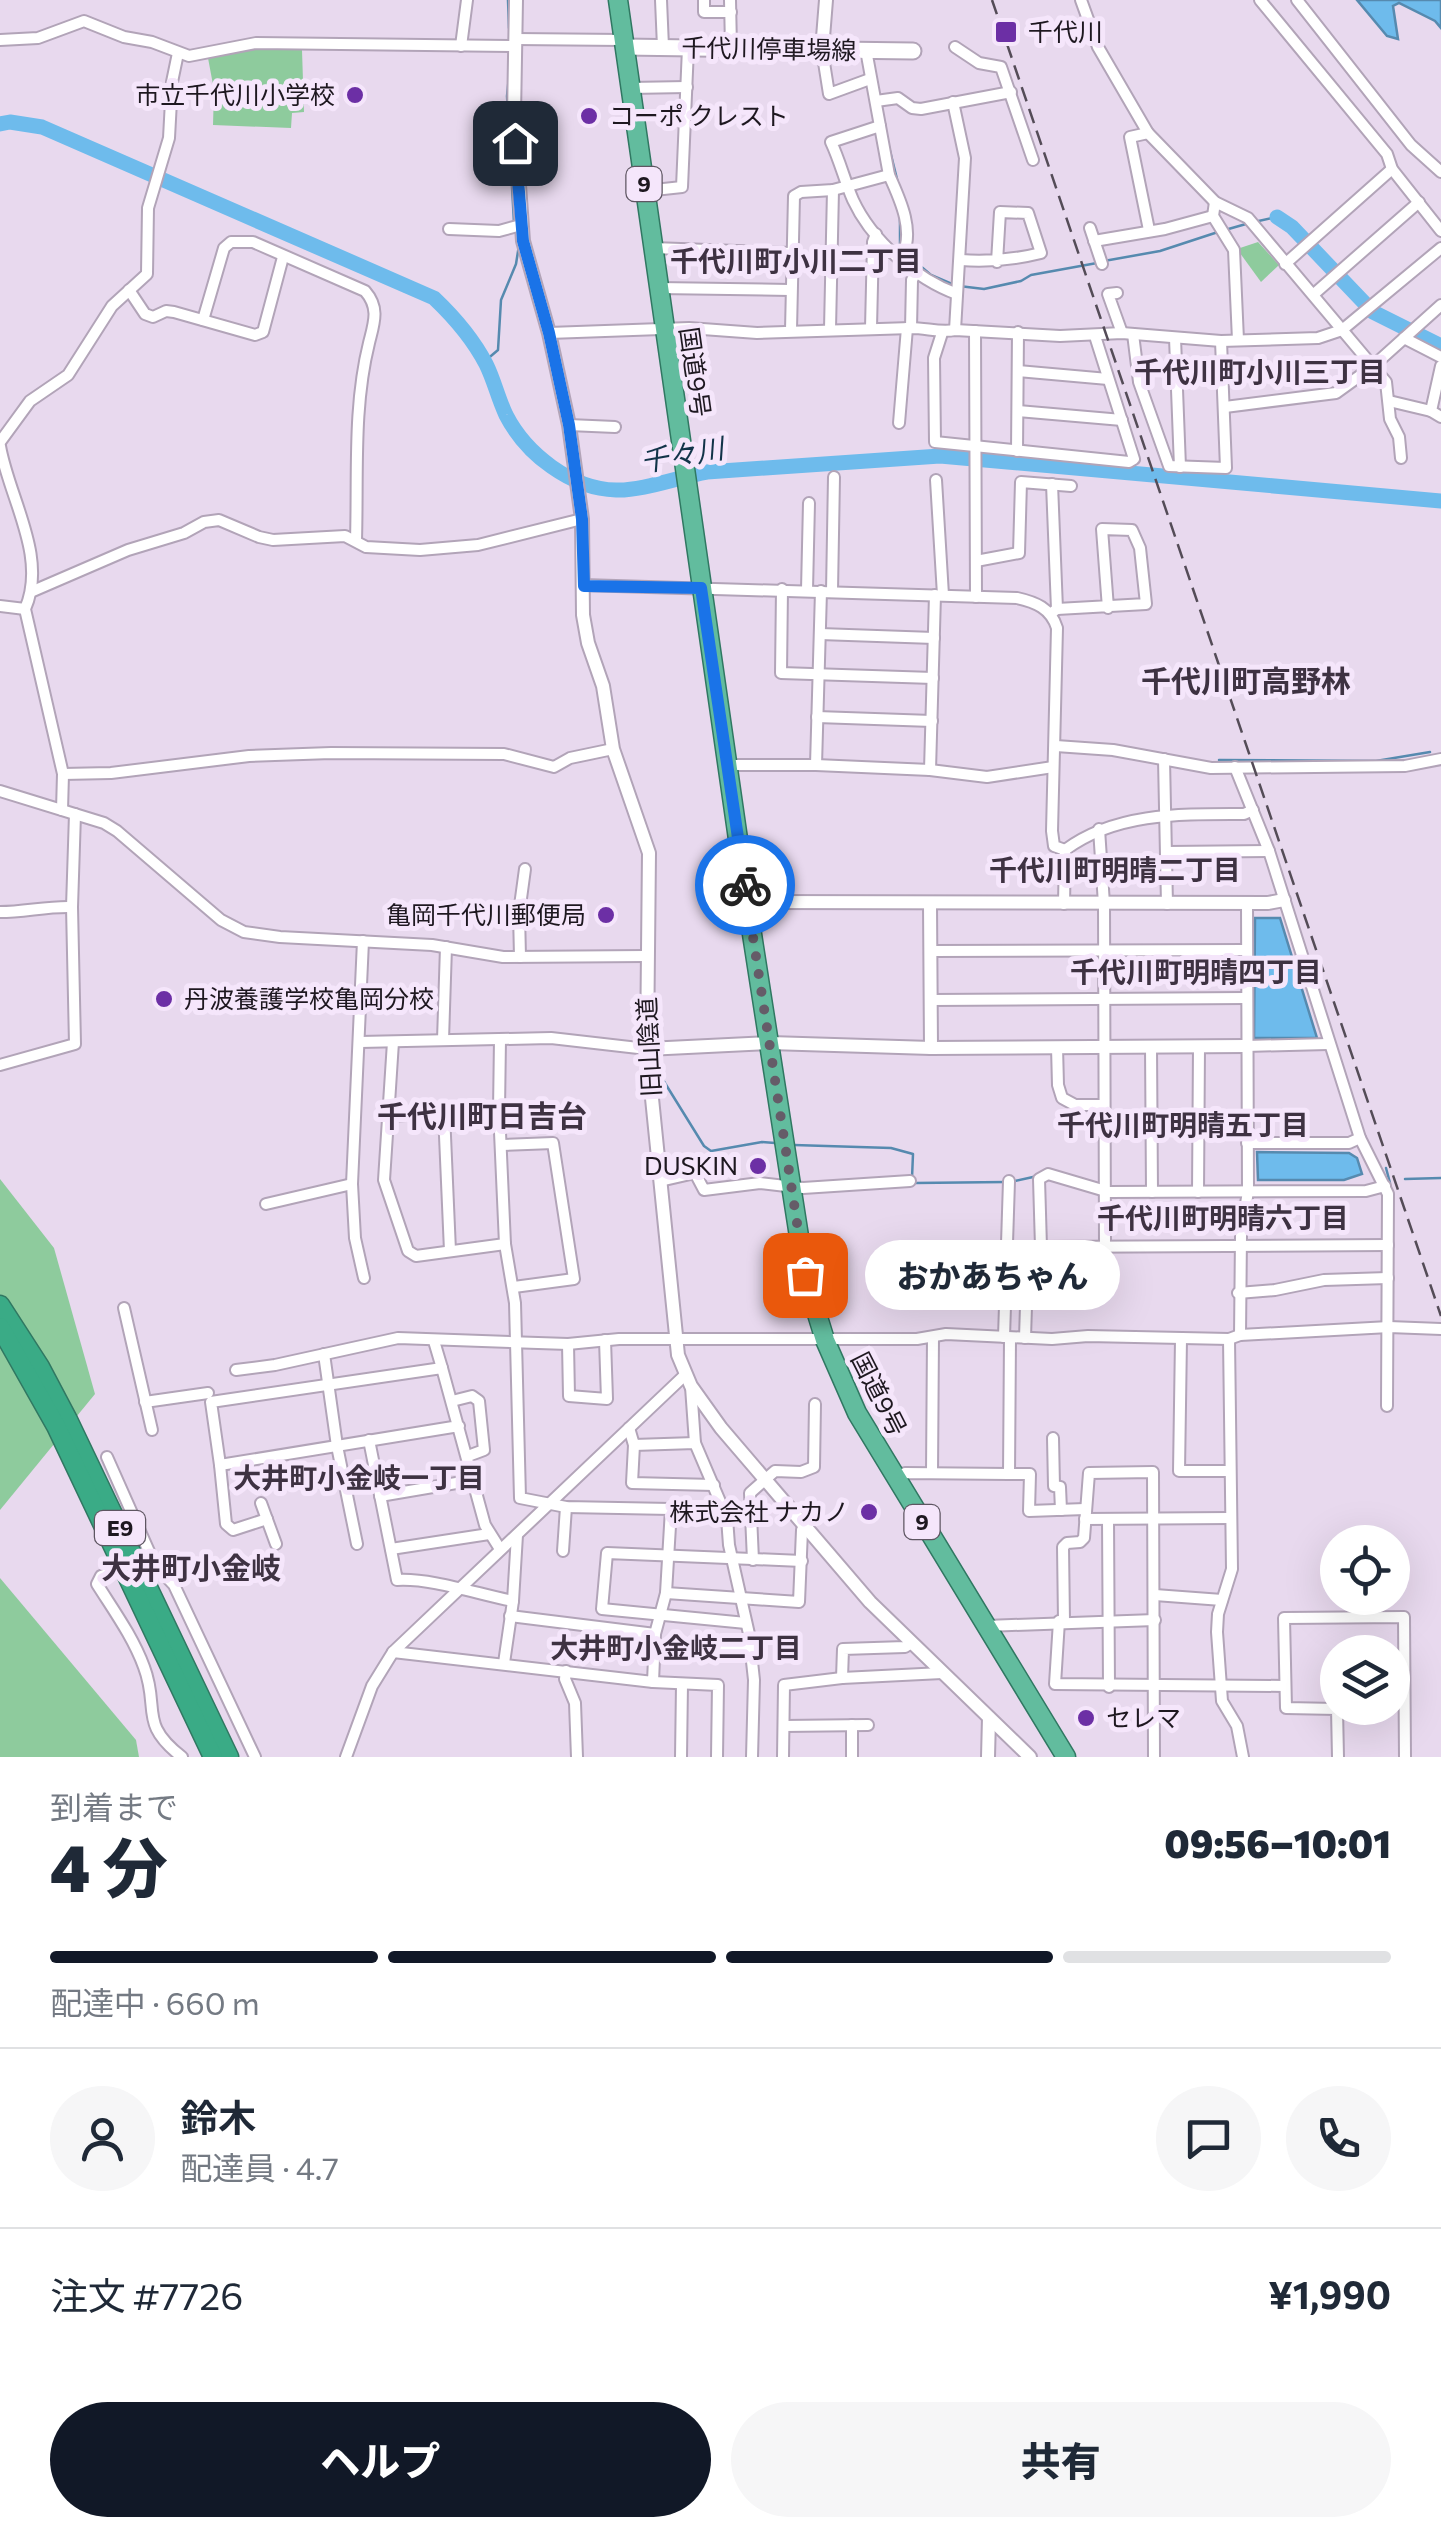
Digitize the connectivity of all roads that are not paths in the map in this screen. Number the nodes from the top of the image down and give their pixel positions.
1 (466, 0) edge
2 (516, 0) edge
3 (618, 0) edge
4 (661, 0) edge
5 (704, 0) edge
6 (826, 0) edge
7 (1081, 0) edge
8 (1260, 0) edge
9 (1296, 0) edge
10 (731, 6) edge
11 (0, 40) edge
12 (624, 43) junction
13 (512, 44) junction
14 (461, 46) junction
15 (663, 47) junction
16 (731, 47) junction
17 (955, 47) dead end
18 (688, 48) junction
19 (822, 50) junction
20 (866, 50) junction
21 (914, 51) dead end
22 (178, 53) junction
23 (870, 80) junction
24 (687, 87) junction
25 (630, 88) junction
26 (1011, 92) junction
27 (876, 101) junction
28 (953, 102) junction
29 (880, 126) junction
30 (1148, 133) junction
31 (1033, 160) dead end
32 (1392, 169) junction
33 (1441, 172) edge
34 (889, 176) junction
35 (850, 187) junction
36 (834, 190) junction
37 (645, 191) junction
38 (1214, 202) junction
39 (1419, 202) junction
40 (1213, 216) junction
41 (521, 225) junction
42 (449, 228) dead end
43 (1090, 228) dead end
44 (1149, 230) junction
45 (1441, 231) edge
46 (876, 234) junction
47 (1094, 241) junction
48 (653, 248) junction
49 (1441, 248) edge
50 (791, 252) junction
51 (283, 256) junction
52 (901, 258) junction
53 (961, 260) junction
54 (997, 262) junction
55 (1101, 262) dead end
56 (1285, 264) junction
57 (916, 272) junction
58 (658, 288) junction
59 (130, 290) junction
60 (790, 290) junction
61 (1116, 293) dead end
62 (957, 294) junction
63 (1314, 294) junction
64 (1440, 308) edge
65 (204, 320) junction
66 (871, 328) junction
67 (909, 328) junction
68 (830, 329) junction
69 (664, 330) junction
70 (791, 330) junction
71 (956, 330) junction
72 (1342, 330) junction
73 (975, 331) junction
74 (1018, 332) junction
75 (549, 333) junction
76 (942, 333) junction
77 (1127, 334) junction
78 (1094, 336) junction
79 (1175, 338) junction
80 (1404, 338) junction
81 (1238, 340) junction
82 (1221, 341) junction
83 (1441, 357) edge
84 (1441, 366) edge
85 (1372, 367) junction
86 (1018, 371) junction
87 (1108, 379) junction
88 (1389, 402) junction
89 (1225, 408) junction
90 (1018, 412) junction
91 (1436, 414) edge
92 (1122, 420) junction
93 (899, 423) dead end
94 (569, 425) junction
95 (614, 427) dead end
96 (0, 444) edge
97 (974, 449) junction
98 (1017, 451) junction
99 (1401, 458) dead end
100 (1180, 467) junction
101 (834, 477) dead end
102 (936, 480) dead end
103 (1052, 484) junction
104 (1072, 486) dead end
105 (809, 504) dead end
106 (582, 519) junction
107 (356, 540) junction
108 (976, 561) junction
109 (584, 586) junction
110 (701, 588) junction
111 (782, 590) junction
112 (808, 590) junction
113 (33, 591) junction
114 (827, 591) junction
115 (939, 595) junction
116 (976, 596) junction
117 (1, 603) edge
118 (1108, 608) junction
119 (24, 609) junction
120 (1054, 611) junction
121 (820, 634) junction
122 (934, 638) junction
123 (819, 674) junction
124 (933, 678) junction
125 (817, 717) junction
126 (932, 721) junction
127 (1056, 746) junction
128 (612, 749) junction
129 (1164, 759) junction
130 (1441, 759) edge
131 (727, 765) junction
132 (816, 765) junction
133 (1053, 767) junction
134 (1234, 767) junction
135 (930, 770) junction
136 (63, 774) junction
137 (0, 792) edge
138 (62, 810) junction
139 (1253, 810) junction
140 (76, 814) junction
141 (1168, 815) junction
142 (1099, 829) junction
143 (1064, 850) junction
144 (1269, 851) junction
145 (1168, 852) junction
146 (525, 870) dead end
147 (1284, 900) junction
148 (747, 902) junction
149 (1247, 903) junction
150 (930, 904) junction
151 (1064, 904) junction
152 (1104, 904) junction
153 (1167, 904) junction
154 (72, 907) junction
155 (0, 912) edge
156 (363, 941) junction
157 (446, 947) junction
158 (1246, 950) junction
159 (930, 951) junction
160 (1104, 952) junction
161 (646, 956) junction
162 (520, 958) junction
163 (1104, 998) junction
164 (1246, 998) junction
165 (931, 1000) junction
166 (500, 1039) junction
167 (442, 1040) junction
168 (360, 1042) junction
169 (393, 1042) junction
170 (770, 1043) junction
171 (1328, 1044) junction
172 (1198, 1046) junction
173 (1246, 1046) junction
174 (1057, 1047) junction
175 (1104, 1047) junction
176 (1152, 1047) junction
177 (931, 1048) junction
178 (646, 1049) junction
179 (0, 1065) edge
180 (1103, 1106) junction
181 (498, 1110) junction
182 (444, 1113) junction
183 (387, 1116) junction
184 (1360, 1138) junction
185 (1247, 1143) junction
186 (501, 1146) junction
187 (660, 1181) junction
188 (910, 1181) dead end
189 (1009, 1181) dead end
190 (352, 1184) junction
191 (790, 1186) junction
192 (1384, 1186) junction
193 (1104, 1191) junction
194 (1152, 1192) junction
195 (1198, 1192) junction
196 (1248, 1192) junction
197 (266, 1204) dead end
198 (505, 1244) junction
199 (1388, 1245) junction
200 (1105, 1246) junction
201 (1242, 1246) junction
202 (1040, 1247) junction
203 (450, 1251) junction
204 (364, 1278) dead end
205 (1388, 1278) junction
206 (514, 1286) junction
207 (1238, 1293) junction
208 (0, 1304) edge
209 (124, 1308) dead end
210 (0, 1327) edge
211 (1389, 1327) junction
212 (1441, 1329) edge
213 (932, 1336) junction
214 (1234, 1337) junction
215 (1007, 1338) junction
216 (1026, 1338) junction
217 (1180, 1338) junction
218 (605, 1340) junction
219 (825, 1340) junction
220 (434, 1341) junction
221 (674, 1341) junction
222 (517, 1344) junction
223 (568, 1344) junction
224 (324, 1354) junction
225 (442, 1368) junction
226 (236, 1370) dead end
227 (207, 1376) dead end
228 (688, 1380) junction
229 (328, 1386) junction
230 (210, 1398) junction
231 (146, 1402) junction
232 (452, 1402) junction
233 (815, 1404) dead end
234 (1388, 1406) dead end
235 (459, 1426) junction
236 (630, 1428) junction
237 (152, 1430) dead end
238 (1053, 1438) dead end
239 (370, 1440) junction
240 (695, 1443) junction
241 (337, 1446) junction
242 (634, 1446) junction
243 (468, 1456) junction
244 (107, 1458) dead end
245 (220, 1465) junction
246 (1228, 1471) junction
247 (932, 1472) junction
248 (1009, 1474) junction
249 (894, 1477) junction
250 (474, 1480) junction
251 (766, 1480) junction
252 (714, 1485) junction
253 (1054, 1486) junction
254 (1030, 1487) junction
255 (380, 1496) junction
256 (260, 1502) dead end
257 (554, 1503) junction
258 (566, 1507) junction
259 (1060, 1510) junction
260 (1085, 1514) junction
261 (1154, 1518) junction
262 (1230, 1518) junction
263 (267, 1519) junction
264 (1108, 1519) junction
265 (805, 1526) junction
266 (489, 1534) junction
267 (517, 1534) junction
268 (276, 1544) dead end
269 (357, 1544) dead end
270 (391, 1550) junction
271 (500, 1550) junction
272 (563, 1552) dead end
273 (669, 1556) junction
274 (733, 1558) junction
275 (752, 1560) junction
276 (802, 1561) junction
277 (110, 1573) dead end
278 (456, 1590) junction
279 (666, 1593) junction
280 (1155, 1595) junction
281 (741, 1598) junction
282 (1222, 1600) junction
283 (512, 1601) junction
284 (510, 1616) junction
285 (660, 1617) junction
286 (1109, 1620) junction
287 (1155, 1620) junction
288 (1062, 1621) junction
289 (746, 1623) junction
290 (985, 1626) junction
291 (655, 1634) junction
292 (911, 1643) junction
293 (699, 1647) dead end
294 (752, 1649) junction
295 (393, 1652) junction
296 (504, 1663) junction
297 (566, 1671) junction
298 (942, 1673) junction
299 (842, 1678) junction
300 (654, 1682) junction
301 (682, 1684) junction
302 (1109, 1686) junction
303 (1220, 1686) junction
304 (1284, 1686) junction
305 (1156, 1687) junction
306 (989, 1718) junction
307 (852, 1725) junction
308 (868, 1725) dead end
309 (784, 1726) junction
310 (182, 1757) edge
311 (213, 1757) edge
312 (228, 1757) edge
313 (255, 1757) edge
314 (346, 1757) edge
315 (577, 1757) edge
316 (682, 1757) edge
317 (716, 1757) edge
318 (752, 1757) edge
319 (783, 1757) edge
320 (852, 1757) edge
321 (988, 1757) edge
322 (1030, 1757) edge
323 (1066, 1757) edge
324 (1154, 1757) edge
325 (1243, 1757) edge
326 (1338, 1757) edge
327 (1405, 1757) edge

1 - 14 street
2 - 13 street, 旧山陰道
3 - 12 highway, 国道9号 / 9
4 - 15 street
5 - 10 street
6 - 19 street
7 - 30 street
8 - 32 street
9 - 33 street
10 - 16 street
11 - 22 street
12 - 13 street
12 - 15 main road, 千代川停車場線
12 - 25 highway, 国道9号 / 9
13 - 14 street
13 - 41 street, 旧山陰道
14 - 22 street
15 - 18 main road, 千代川停車場線
16 - 18 main road, 千代川停車場線
16 - 19 main road, 千代川停車場線
17 - 26 street
18 - 24 street
19 - 20 main road, 千代川停車場線
19 - 23 street
20 - 21 main road, 千代川停車場線
20 - 23 street
22 - 59 street
23 - 27 street
24 - 25 street
24 - 37 street
25 - 37 highway, 国道9号 / 9
26 - 28 street
26 - 31 street
27 - 28 street
27 - 29 street
28 - 53 street
29 - 34 street
29 - 35 street
30 - 38 street
30 - 44 street
32 - 39 street
32 - 56 street
34 - 35 street
34 - 52 street
35 - 36 street
35 - 46 street
36 - 50 street
36 - 68 street
37 - 48 highway, 国道9号 / 9
38 - 40 street
38 - 56 street
39 - 45 street
39 - 63 street
40 - 44 street
40 - 81 street
41 - 42 street
41 - 75 street, 旧山陰道
43 - 47 street
44 - 47 street
46 - 52 street
46 - 66 street
47 - 55 street
48 - 50 street
48 - 58 highway, 国道9号 / 9
49 - 72 street
50 - 60 street
51 - 65 street
51 - 65 street
51 - 107 street
52 - 57 street
53 - 54 street
53 - 62 street
54 - 54 street
56 - 63 street
57 - 62 street
57 - 67 street
58 - 60 street
58 - 69 highway, 国道9号 / 9
59 - 65 street
59 - 96 street
60 - 70 street
61 - 77 street
62 - 71 street
63 - 72 street
64 - 80 street
66 - 67 street
66 - 68 street
67 - 76 street
67 - 93 street
68 - 70 street
69 - 70 street
69 - 75 street
69 - 110 highway, 国道9号 / 9
71 - 73 street
71 - 76 street
72 - 81 street
72 - 85 street
73 - 74 street
73 - 97 street
74 - 78 street
74 - 86 street
75 - 94 street, 旧山陰道
76 - 97 street
77 - 78 street
77 - 79 street
77 - 100 street
78 - 87 street
79 - 82 street
79 - 100 street
80 - 83 street
80 - 85 street
81 - 82 street
82 - 89 street
84 - 91 street
85 - 88 street
85 - 89 street
86 - 87 street
86 - 90 street
87 - 92 street
88 - 91 street
88 - 99 street
89 - 100 street
90 - 92 street
90 - 98 street
92 - 98 street
94 - 95 street
94 - 106 street, 旧山陰道
96 - 113 street
97 - 98 street
97 - 108 street
101 - 114 street
102 - 115 street
103 - 104 street
103 - 108 street
103 - 120 street
105 - 112 street
106 - 107 street
106 - 109 street, 旧山陰道
107 - 113 street
108 - 116 street
109 - 110 street
109 - 128 street, 旧山陰道
110 - 111 street
110 - 131 highway, 国道9号 / 9
111 - 112 street
111 - 123 street
112 - 114 street
113 - 119 street
114 - 115 street
114 - 121 street
115 - 116 street
115 - 122 street
116 - 120 street
117 - 119 street
118 - 118 street
118 - 120 street
119 - 136 street
120 - 127 street
121 - 122 street
121 - 123 street
122 - 124 street
123 - 124 street
123 - 125 street
124 - 126 street
125 - 126 street
125 - 132 street
126 - 135 street
127 - 129 street
127 - 133 street
128 - 136 street
128 - 161 street, 旧山陰道
129 - 134 street
129 - 141 street
130 - 134 street
131 - 132 street
131 - 148 highway, 国道9号 / 9
132 - 135 street
133 - 135 street
133 - 143 street
134 - 139 street
136 - 138 street
137 - 138 street
138 - 140 street
139 - 141 street
139 - 144 street
140 - 154 street
140 - 156 street
141 - 142 street
141 - 145 street
142 - 143 street
142 - 152 street
143 - 151 street
144 - 145 street
144 - 147 street
145 - 153 street
146 - 162 street
147 - 149 street
147 - 171 street
148 - 150 street
148 - 170 highway, 国道9号 / 9
149 - 153 street
149 - 158 street
150 - 151 street
150 - 159 street
151 - 152 street
152 - 153 street
152 - 160 street
154 - 155 street
154 - 179 street
156 - 157 street
156 - 168 street
157 - 162 street
157 - 167 street
158 - 160 street
158 - 164 street
159 - 160 street
159 - 165 street
160 - 163 street
161 - 162 street
161 - 178 street, 旧山陰道
163 - 164 street
163 - 165 street
163 - 175 street
164 - 173 street
165 - 177 street
166 - 167 street
166 - 178 street
166 - 181 street
167 - 169 street
168 - 169 street
168 - 190 street
169 - 183 street
170 - 177 street
170 - 178 street
170 - 191 highway, 国道9号 / 9
171 - 173 street
171 - 184 street
172 - 173 street
172 - 176 street
172 - 195 street
173 - 185 street
174 - 175 street
174 - 177 street
174 - 180 street
175 - 176 street
175 - 180 street
176 - 194 street
178 - 187 street, 旧山陰道
180 - 193 street
181 - 182 street
181 - 186 street
182 - 183 street
182 - 203 street
183 - 203 street
184 - 185 street
184 - 192 street
185 - 196 street
186 - 198 street
186 - 206 street
187 - 191 street
187 - 221 street, 旧山陰道
188 - 191 street
189 - 215 street
190 - 197 street
190 - 204 street
191 - 219 highway, 国道9号 / 9
192 - 196 street
192 - 199 street
193 - 194 street
193 - 200 street
193 - 202 street
194 - 195 street
195 - 196 street
196 - 201 street
198 - 203 street
198 - 206 street
199 - 201 street
199 - 205 street
200 - 201 street
200 - 202 street
201 - 207 street
202 - 216 street
205 - 207 street
205 - 211 street
206 - 222 street
207 - 214 street
208 - 312 highway, E9
209 - 231 street
210 - 311 highway, E9
211 - 212 street
211 - 214 street
211 - 234 street
213 - 215 street
213 - 219 street
213 - 247 street
214 - 217 street
214 - 246 street
215 - 216 street
215 - 248 street
216 - 217 street
217 - 246 street
218 - 221 street
218 - 223 street
218 - 223 street
219 - 221 street
219 - 249 highway, 国道9号 / 9
220 - 222 street
220 - 224 street
220 - 225 street
221 - 228 street, 旧山陰道
222 - 223 street
222 - 257 street
224 - 226 street
224 - 229 street
225 - 229 street
225 - 232 street
227 - 230 street
228 - 236 street
228 - 240 street
228 - 251 street, 旧山陰道
229 - 230 street
229 - 241 street
230 - 231 street
230 - 245 street
231 - 237 street
232 - 235 street
232 - 243 street
233 - 251 street
235 - 239 street
235 - 243 street
236 - 242 street
236 - 257 street
238 - 253 street
239 - 241 street
239 - 255 street
240 - 242 street
240 - 252 street
241 - 245 street
241 - 269 street
242 - 252 street
243 - 250 street
244 - 313 street
245 - 263 street
246 - 262 street
247 - 248 street
247 - 249 street
248 - 254 street
249 - 290 highway, 国道9号 / 9
250 - 255 street
250 - 266 street
251 - 265 street, 旧山陰道
251 - 275 street
252 - 274 street
253 - 254 street
253 - 259 street
254 - 259 street
255 - 270 street
256 - 263 street
257 - 258 street
257 - 267 street
258 - 272 street
258 - 273 street
259 - 260 street
260 - 261 street
260 - 264 street
260 - 288 street
261 - 262 street
261 - 264 street
261 - 280 street
262 - 282 street
263 - 268 street
264 - 286 street
265 - 276 street
265 - 292 street, 旧山陰道
266 - 270 street
266 - 271 street
267 - 271 street
267 - 283 street
270 - 278 street
271 - 278 street
273 - 274 street
273 - 279 street
273 - 285 street
274 - 275 street
274 - 281 street
275 - 276 street
276 - 281 street
277 - 310 street
278 - 283 street
278 - 295 street
279 - 281 street
279 - 285 street
280 - 282 street
280 - 287 street
281 - 289 street
282 - 303 street
283 - 284 street
284 - 291 street
284 - 296 street
285 - 289 street
285 - 291 street
286 - 287 street
286 - 288 street
286 - 302 street
287 - 305 street
288 - 290 street
288 - 302 street
289 - 294 street
290 - 323 highway, 国道9号 / 9
291 - 300 street
292 - 298 street, 旧山陰道
292 - 299 street
293 - 294 street
294 - 318 street
295 - 296 street
295 - 314 street
296 - 297 street
297 - 300 street
297 - 315 street
298 - 299 street
298 - 306 street, 旧山陰道
299 - 309 street
300 - 301 street
301 - 316 street
301 - 317 street
302 - 305 street
303 - 304 street
303 - 305 street
303 - 325 street
304 - 326 street
304 - 327 street
305 - 324 street
306 - 321 street
306 - 322 street, 旧山陰道
307 - 308 street
307 - 309 street
307 - 320 street
309 - 319 street

